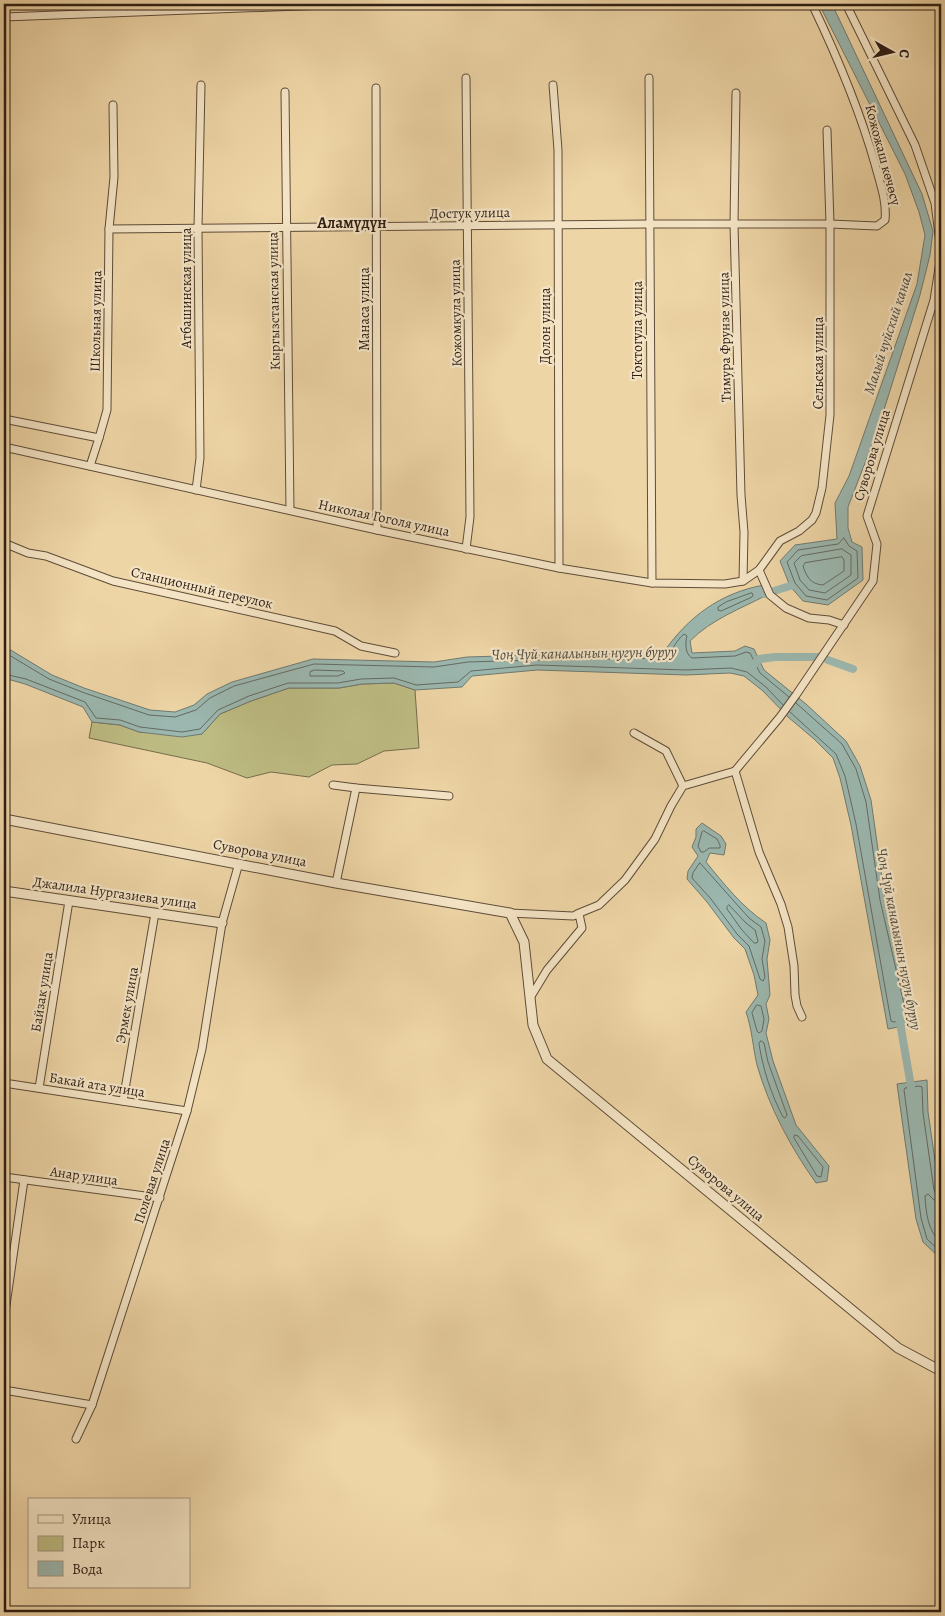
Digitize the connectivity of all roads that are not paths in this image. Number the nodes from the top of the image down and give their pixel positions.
1 (352, 4) edge
2 (812, 4) edge
3 (846, 4) edge
4 (4, 17) edge
5 (466, 78) dead end
6 (649, 78) dead end
7 (201, 85) dead end
8 (553, 85) dead end
9 (376, 88) dead end
10 (285, 92) dead end
11 (736, 93) dead end
12 (113, 105) dead end
13 (827, 130) dead end
14 (649, 224) junction
15 (734, 224) junction
16 (830, 224) junction
17 (557, 225) junction
18 (467, 226) junction
19 (198, 228) junction
20 (286, 228) junction
21 (377, 228) junction
22 (109, 230) junction
23 (941, 251) edge
24 (941, 256) edge
25 (4, 419) edge
26 (99, 438) junction
27 (4, 447) edge
28 (90, 466) junction
29 (196, 490) junction
30 (290, 510) junction
31 (377, 530) junction
32 (4, 543) edge
33 (466, 549) junction
34 (559, 568) junction
35 (759, 570) junction
36 (743, 581) junction
37 (652, 583) junction
38 (844, 625) junction
39 (395, 653) dead end
40 (634, 734) dead end
41 (735, 771) junction
42 (333, 784) dead end
43 (683, 786) junction
44 (356, 788) junction
45 (449, 796) dead end
46 (4, 819) edge
47 (240, 863) junction
48 (336, 883) junction
49 (4, 891) edge
50 (69, 901) junction
51 (155, 913) junction
52 (510, 913) junction
53 (579, 914) junction
54 (222, 923) junction
55 (530, 998) junction
56 (802, 1017) dead end
57 (4, 1083) edge
58 (40, 1088) junction
59 (123, 1101) junction
60 (187, 1112) junction
61 (4, 1177) edge
62 (24, 1180) junction
63 (160, 1198) junction
64 (4, 1319) edge
65 (941, 1371) edge
66 (4, 1390) edge
67 (92, 1405) junction
68 (76, 1439) dead end

1 - 4 street
2 - 16 street, Кожожаш көчөсү
3 - 23 street
5 - 18 street, Кожомкула улица
6 - 14 street, Токтогула улица
7 - 19 street, Атбашинская улица
8 - 17 street, Долон улица
9 - 21 street, Манаса улица
10 - 20 street, Кыргызстанская улица
11 - 15 street, Тимура Фрунзе улица
12 - 22 street, Школьная улица
13 - 16 street, Сельская улица
14 - 15 street, Достук улица
14 - 17 street, Достук улица
14 - 37 street, Токтогула улица
15 - 16 street, Достук улица
15 - 36 street, Тимура Фрунзе улица
16 - 35 street, Сельская улица
17 - 18 street, Достук улица
17 - 34 street, Долон улица
18 - 21 street, Достук улица
18 - 33 street, Кожомкула улица
19 - 20 street, Достук улица
19 - 22 street, Достук улица
19 - 29 street, Атбашинская улица
20 - 21 street, Достук улица
20 - 30 street, Кыргызстанская улица
21 - 31 street, Манаса улица
22 - 26 street, Школьная улица
24 - 38 street, Суворова улица
25 - 26 street
26 - 28 street, Школьная улица
27 - 28 street, Николая Гоголя улица
28 - 29 street, Николая Гоголя улица
29 - 30 street, Николая Гоголя улица
30 - 31 street, Николая Гоголя улица
31 - 33 street, Николая Гоголя улица
32 - 39 street, Станционный переулок
33 - 34 street, Николая Гоголя улица
34 - 37 street, Николая Гоголя улица
35 - 36 street, Николая Гоголя улица
35 - 38 street
36 - 37 street, Николая Гоголя улица
38 - 41 street, Суворова улица
40 - 43 street
41 - 43 street
41 - 56 street
42 - 44 street
43 - 53 street, Суворова улица
44 - 45 street
44 - 48 street
46 - 47 street, Суворова улица
47 - 48 street, Суворова улица
47 - 54 street, Полевая улица
48 - 52 street, Суворова улица
49 - 50 street, Джалила Нургазиева улица
50 - 51 street, Джалила Нургазиева улица
50 - 58 street, Байзак улица
51 - 54 street, Джалила Нургазиева улица
51 - 59 street, Эрмек улица
52 - 53 street, Суворова улица
52 - 55 street, Суворова улица
53 - 55 street
54 - 60 street, Полевая улица
55 - 65 street, Суворова улица
57 - 58 street, Бакай ата улица
58 - 59 street, Бакай ата улица
59 - 60 street, Бакай ата улица
60 - 63 street, Полевая улица
61 - 62 street, Анар улица
62 - 63 street, Анар улица
62 - 64 street
63 - 67 street, Полевая улица
66 - 67 street
67 - 68 street, Полевая улица

